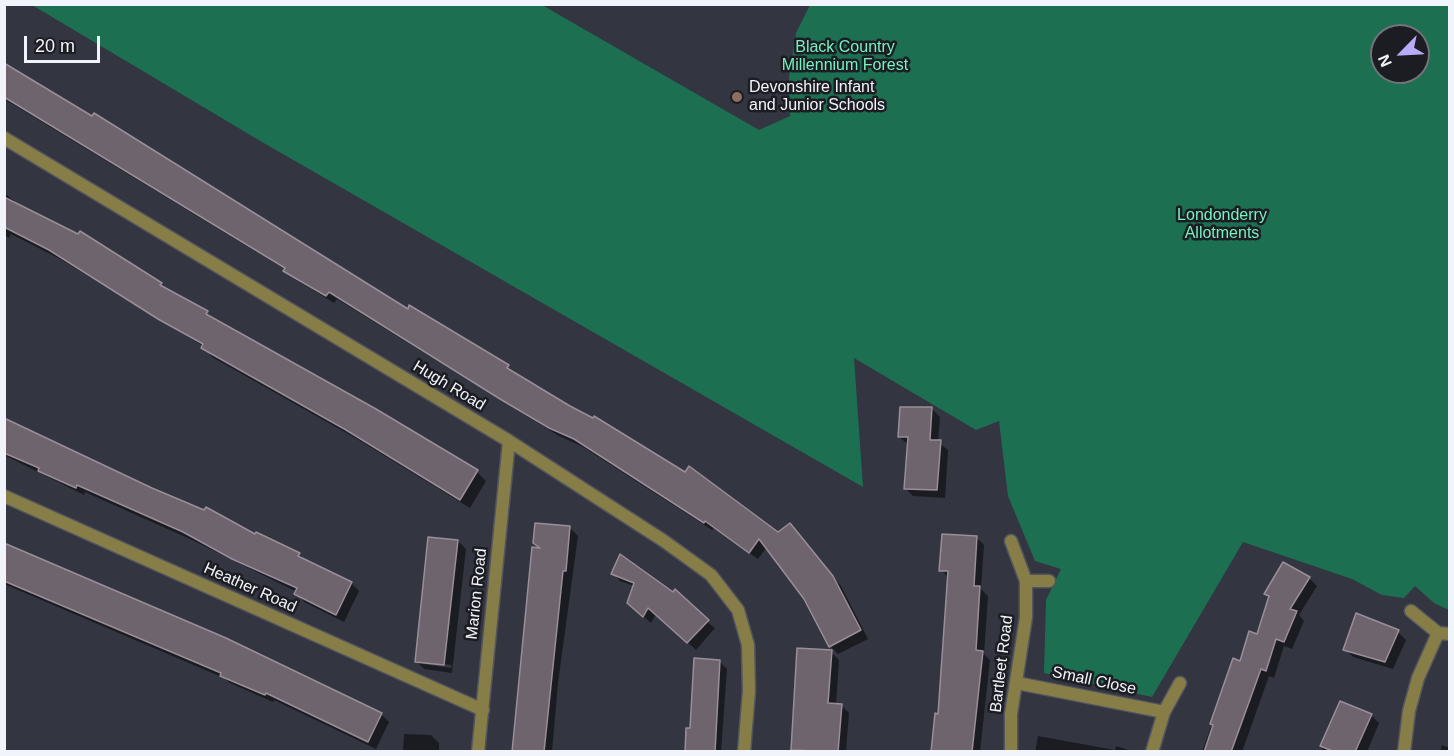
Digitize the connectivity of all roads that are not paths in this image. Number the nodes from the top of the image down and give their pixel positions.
1 (4, 138) edge
2 (509, 441) junction
3 (4, 496) edge
4 (1011, 541) dead end
5 (1026, 581) junction
6 (1049, 581) dead end
7 (1412, 611) dead end
8 (1444, 634) edge
9 (1179, 682) dead end
10 (1017, 683) junction
11 (483, 710) junction
12 (1164, 712) junction
13 (478, 752) edge
14 (744, 752) edge
15 (1011, 752) edge
16 (1152, 752) edge
17 (1404, 752) edge

1 - 2 street, Hugh Road
2 - 11 street, Marion Road
2 - 14 street, Hugh Road
3 - 11 street, Heather Road
4 - 5 street, Bartleet Road
5 - 6 street
5 - 10 street, Bartleet Road
7 - 8 street
8 - 17 street
9 - 12 street
10 - 12 street, Small Close
10 - 15 street, Bartleet Road
11 - 13 street, Marion Road
12 - 16 street

